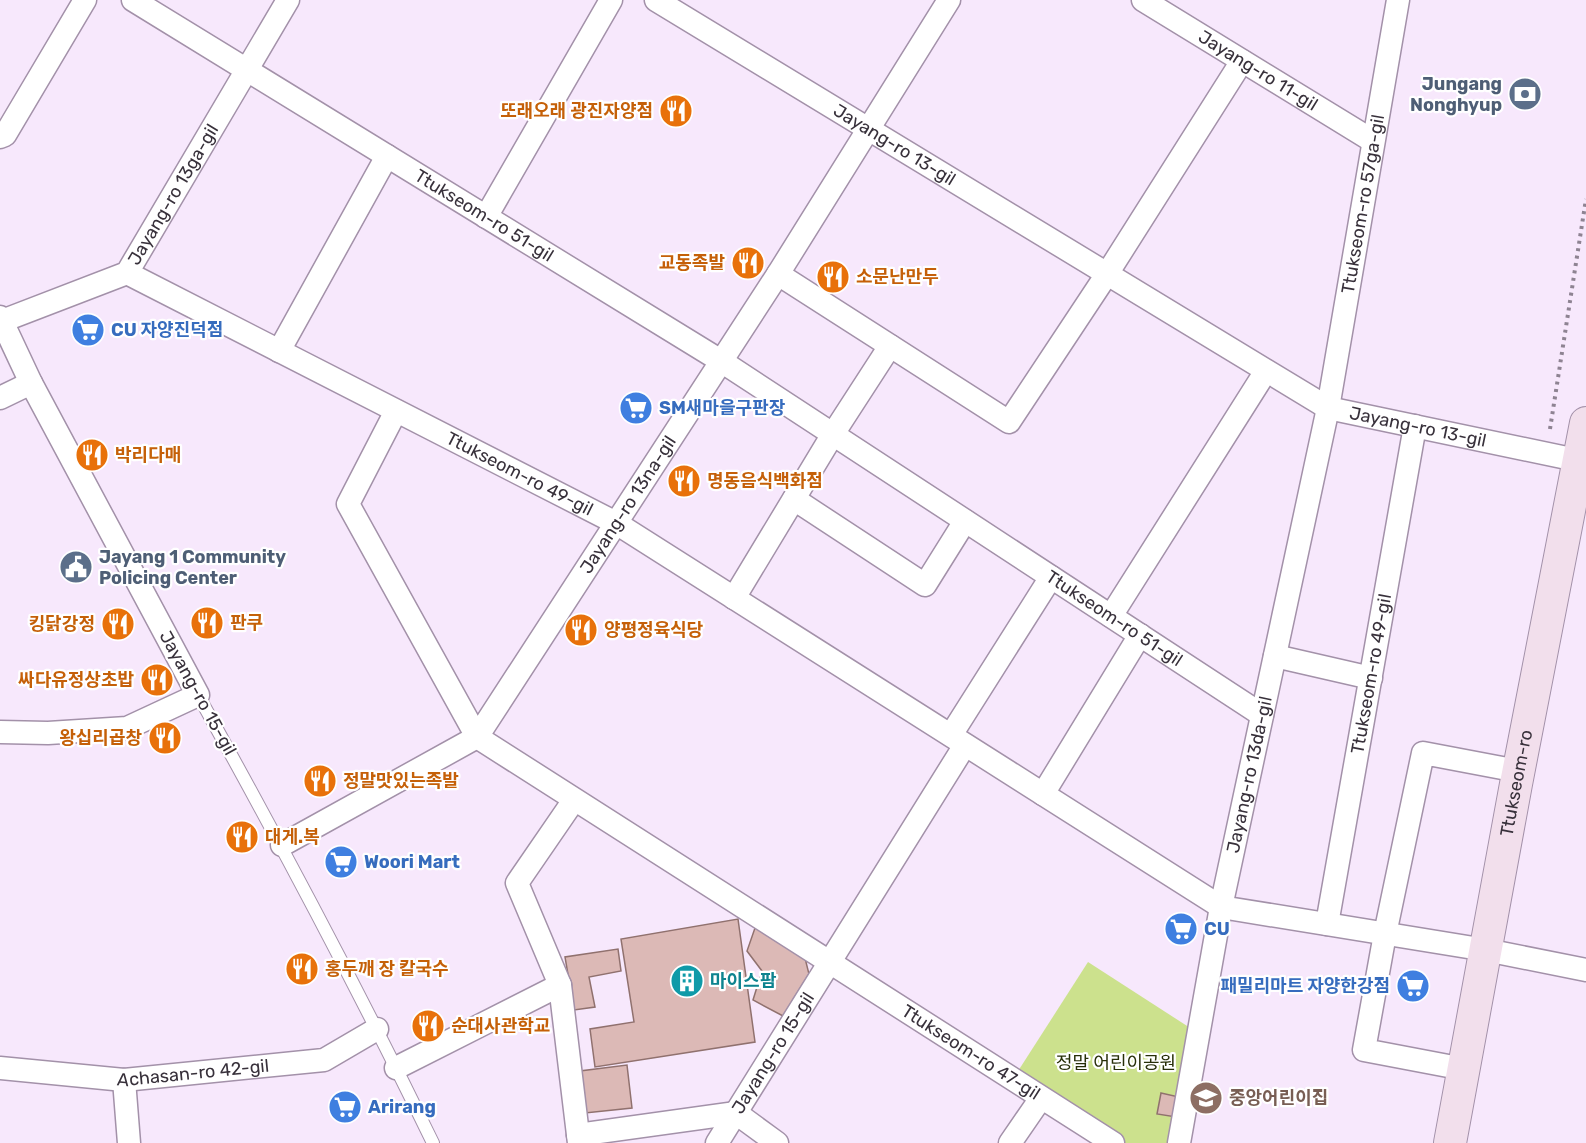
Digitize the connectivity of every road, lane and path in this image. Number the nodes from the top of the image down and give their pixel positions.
1 (84, 0) edge
2 (133, 0) edge
3 (288, 0) edge
4 (611, 0) edge
5 (656, 0) edge
6 (950, 0) edge
7 (1398, 0) edge
8 (1157, 4) edge
9 (688, 8) edge
10 (1242, 61) junction
11 (247, 70) junction
12 (868, 130) junction
13 (0, 137) edge
14 (1373, 141) junction
15 (387, 156) junction
16 (486, 217) junction
17 (127, 273) junction
18 (778, 274) junction
19 (1107, 274) junction
20 (1, 319) edge
21 (890, 346) junction
22 (279, 351) junction
23 (721, 361) junction
24 (1266, 371) junction
25 (31, 383) junction
26 (0, 398) edge
27 (1328, 408) junction
28 (396, 411) junction
29 (1586, 423) edge
30 (1415, 426) junction
31 (833, 434) junction
32 (1582, 461) edge
33 (794, 499) junction
34 (965, 521) junction
35 (616, 523) junction
36 (1051, 577) junction
37 (734, 598) junction
38 (1111, 616) junction
39 (1140, 635) junction
40 (1275, 656) junction
41 (1371, 678) junction
42 (198, 694) junction
43 (1262, 715) junction
44 (0, 732) edge
45 (477, 737) junction
46 (958, 740) junction
47 (1518, 771) junction
48 (1043, 794) junction
49 (574, 800) junction
50 (282, 845) junction
51 (1221, 907) junction
52 (1327, 924) junction
53 (1385, 934) junction
54 (1486, 950) junction
55 (829, 962) junction
56 (1586, 970) edge
57 (560, 985) junction
58 (377, 1029) junction
59 (0, 1068) edge
60 (396, 1068) junction
61 (1464, 1069) junction
62 (124, 1080) junction
63 (1041, 1098) junction
64 (736, 1113) junction
65 (578, 1139) edge
66 (129, 1143) edge
67 (433, 1143) edge
68 (717, 1143) edge
69 (777, 1143) edge
70 (1010, 1143) edge
71 (1113, 1143) edge
72 (1179, 1143) edge
73 (1450, 1143) edge

1 - 13 street
2 - 11 street, Ttukseom-ro 51-gil
3 - 11 street, Jayang-ro 13ga-gil
4 - 16 street
5 - 9 street, Jayang-ro 13-gil
6 - 12 street, Jayang-ro 13na-gil
7 - 14 street, Ttukseom-ro 57ga-gil
8 - 10 street, Jayang-ro 11-gil
9 - 12 street, Jayang-ro 13-gil
10 - 14 street, Jayang-ro 11-gil
10 - 19 street
11 - 15 street, Ttukseom-ro 51-gil
11 - 17 street, Jayang-ro 13ga-gil
12 - 18 street, Jayang-ro 13na-gil
12 - 19 street, Jayang-ro 13-gil
14 - 27 street, Ttukseom-ro 57ga-gil
15 - 16 street, Ttukseom-ro 51-gil
15 - 22 street
16 - 23 street, Ttukseom-ro 51-gil
17 - 20 street, Jayang-ro 13ga-gil
17 - 22 street, Ttukseom-ro 49-gil
18 - 21 street
18 - 23 street, Jayang-ro 13na-gil
19 - 21 street
19 - 24 street, Jayang-ro 13-gil
20 - 25 street, Jayang-ro 15-gil
21 - 31 street
22 - 28 street, Ttukseom-ro 49-gil
23 - 31 street, Ttukseom-ro 51-gil
23 - 35 street, Jayang-ro 13na-gil
24 - 27 street, Jayang-ro 13-gil
24 - 38 street
25 - 26 street
25 - 42 street, Jayang-ro 15-gil
27 - 30 street, Jayang-ro 13-gil
27 - 40 street, Jayang-ro 13da-gil
28 - 35 street, Ttukseom-ro 49-gil
28 - 45 street
29 - 32 main road, Ttukseom-ro
30 - 32 street, Jayang-ro 13-gil
30 - 41 street, Ttukseom-ro 49-gil
31 - 33 street
31 - 34 street, Ttukseom-ro 51-gil
32 - 47 main road, Ttukseom-ro
33 - 34 street
33 - 37 street
34 - 36 street, Ttukseom-ro 51-gil
35 - 37 street, Ttukseom-ro 49-gil
35 - 45 street, Jayang-ro 13na-gil
36 - 38 street, Ttukseom-ro 51-gil
36 - 46 street
37 - 46 street, Ttukseom-ro 49-gil
38 - 39 street, Ttukseom-ro 51-gil
39 - 43 street, Ttukseom-ro 51-gil
39 - 48 street
40 - 41 street
40 - 43 street, Jayang-ro 13da-gil
41 - 52 street, Ttukseom-ro 49-gil
42 - 44 street
42 - 50 lane, Jayang-ro 15-gil
43 - 51 street, Jayang-ro 13da-gil
45 - 49 street, Ttukseom-ro 47-gil
45 - 50 street, Jayang-ro 13na-gil
46 - 48 street, Ttukseom-ro 49-gil
46 - 55 street
47 - 53 street
47 - 54 main road, Ttukseom-ro
48 - 51 street, Ttukseom-ro 49-gil
49 - 55 street, Ttukseom-ro 47-gil
49 - 57 street
50 - 58 lane, Jayang-ro 15-gil
51 - 52 street, Ttukseom-ro 49-gil
51 - 72 street, Jayang-ro 13da-gil
52 - 53 street, Ttukseom-ro 49-gil
53 - 54 street, Ttukseom-ro 49-gil
53 - 61 street
54 - 56 street, Ttukseom-ro 49-gil
54 - 61 main road, Ttukseom-ro
55 - 63 street, Ttukseom-ro 47-gil
55 - 64 street, Jayang-ro 15-gil
57 - 60 street
57 - 65 street
58 - 60 lane, Jayang-ro 15-gil
58 - 62 street, Achasan-ro 42-gil
59 - 62 street, Achasan-ro 42-gil
60 - 67 lane, Jayang-ro 15-gil
61 - 73 main road, Ttukseom-ro
62 - 66 street
63 - 70 street
63 - 71 street, Ttukseom-ro 47-gil
64 - 65 street
64 - 68 street, Jayang-ro 15-gil
64 - 69 street

